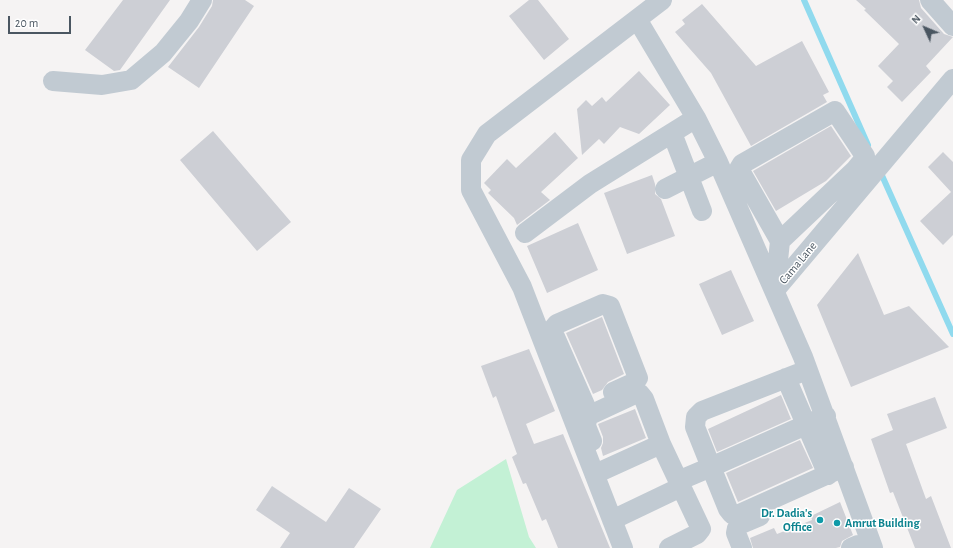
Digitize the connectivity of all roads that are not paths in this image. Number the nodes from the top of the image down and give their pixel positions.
1 (202, 0) edge
2 (662, 0) edge
3 (930, 0) edge
4 (637, 19) junction
5 (953, 26) edge
6 (953, 79) edge
7 (53, 81) dead end
8 (696, 118) junction
9 (672, 133) junction
10 (718, 162) junction
11 (689, 177) junction
12 (665, 189) dead end
13 (702, 212) dead end
14 (525, 233) dead end
15 (780, 242) junction
16 (775, 290) junction
17 (807, 370) junction
18 (786, 378) junction
19 (578, 408) junction
20 (826, 416) junction
21 (806, 425) junction
22 (661, 444) junction
23 (711, 468) junction
24 (600, 472) junction
25 (840, 474) junction
26 (680, 484) junction
27 (618, 517) junction
28 (862, 545) edge
29 (623, 548) edge
30 (638, 548) edge
31 (669, 548) edge
32 (742, 548) edge

1 - 7 street
2 - 4 street
3 - 5 street
4 - 8 street
4 - 19 street
6 - 16 street, Cama Lane
8 - 9 street
8 - 10 street
9 - 11 street
9 - 14 street
10 - 11 street
10 - 16 street
11 - 12 street
11 - 13 street
15 - 15 street
15 - 16 street
16 - 17 street, Cama Lane
17 - 18 street
17 - 20 street, Cama Lane
18 - 21 street
18 - 23 street
19 - 19 street
19 - 24 street
20 - 21 street
20 - 25 street, Cama Lane
21 - 23 street
21 - 25 street
22 - 24 street
22 - 24 street
22 - 26 street
23 - 25 street
23 - 26 street
24 - 27 street
25 - 28 street, Cama Lane
25 - 32 street
26 - 27 street
26 - 31 street
27 - 29 street
27 - 30 street

